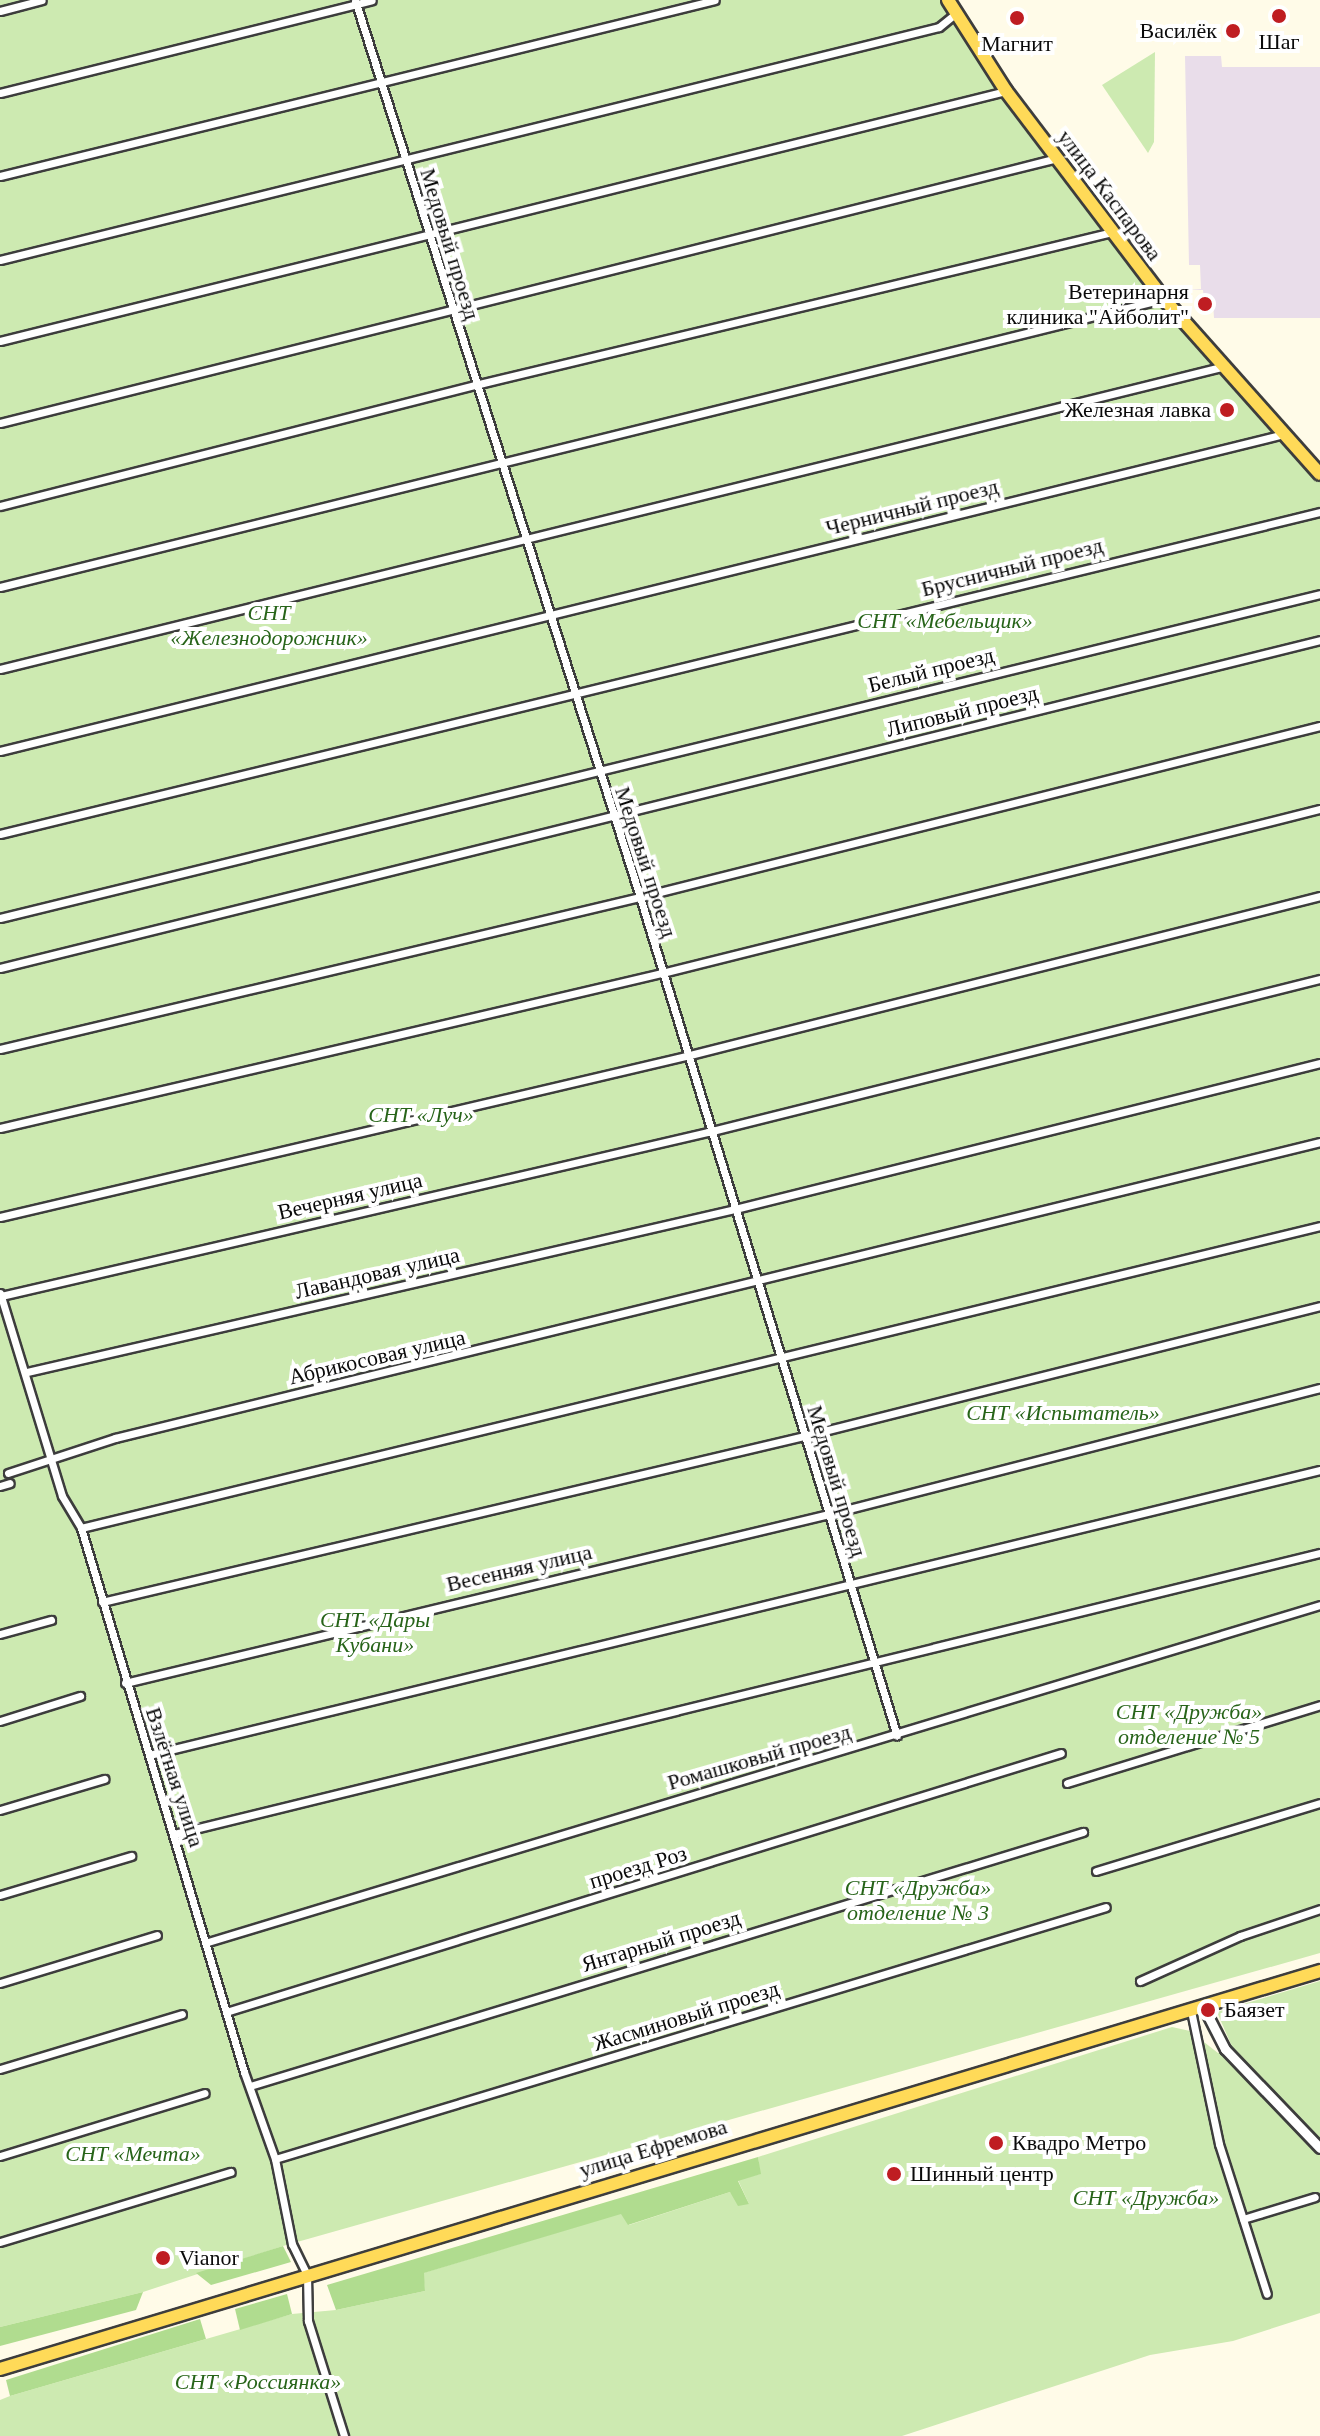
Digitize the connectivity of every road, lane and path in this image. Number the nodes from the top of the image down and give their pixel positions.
1 (42, 0) edge
2 (372, 0) edge
3 (715, 0) edge
4 (948, 0) edge
5 (356, 2) edge
6 (0, 11) edge
7 (956, 13) junction
8 (383, 80) junction
9 (1006, 91) junction
10 (0, 93) edge
11 (405, 157) junction
12 (1058, 157) junction
13 (0, 176) edge
14 (1113, 232) junction
15 (428, 235) junction
16 (0, 260) edge
17 (1164, 299) junction
18 (451, 311) junction
19 (0, 341) edge
20 (1221, 367) junction
21 (475, 385) junction
22 (0, 423) edge
23 (1284, 434) junction
24 (499, 462) junction
25 (1320, 474) edge
26 (0, 506) edge
27 (1320, 512) edge
28 (525, 540) junction
29 (0, 587) edge
30 (1320, 594) edge
31 (550, 615) junction
32 (1320, 640) edge
33 (0, 669) edge
34 (573, 691) junction
35 (1320, 726) edge
36 (0, 751) edge
37 (597, 769) junction
38 (1320, 809) edge
39 (612, 818) junction
40 (0, 834) edge
41 (1320, 896) edge
42 (640, 897) junction
43 (0, 918) edge
44 (0, 968) edge
45 (662, 973) junction
46 (1320, 979) edge
47 (0, 1049) edge
48 (686, 1056) junction
49 (1320, 1063) edge
50 (0, 1128) edge
51 (708, 1132) junction
52 (1320, 1142) edge
53 (735, 1209) junction
54 (0, 1217) edge
55 (1320, 1226) edge
56 (757, 1284) junction
57 (0, 1294) edge
58 (1320, 1306) edge
59 (782, 1360) junction
60 (27, 1372) junction
61 (1320, 1388) edge
62 (804, 1436) junction
63 (53, 1456) junction
64 (1320, 1470) edge
65 (8, 1473) dead end
66 (10, 1483) dead end
67 (0, 1486) edge
68 (829, 1514) junction
69 (81, 1528) junction
70 (1320, 1553) edge
71 (851, 1588) junction
72 (102, 1602) junction
73 (1320, 1605) edge
74 (51, 1620) dead end
75 (0, 1634) edge
76 (876, 1664) junction
77 (125, 1683) junction
78 (80, 1696) dead end
79 (1320, 1705) edge
80 (0, 1721) edge
81 (897, 1736) junction
82 (1061, 1753) dead end
83 (149, 1755) junction
84 (104, 1779) dead end
85 (1067, 1783) dead end
86 (1320, 1803) edge
87 (0, 1810) edge
88 (1083, 1832) dead end
89 (174, 1834) junction
90 (131, 1856) dead end
91 (1096, 1871) dead end
92 (0, 1895) edge
93 (1106, 1907) dead end
94 (1320, 1909) edge
95 (157, 1935) dead end
96 (208, 1942) junction
97 (1320, 1971) edge
98 (1140, 1981) dead end
99 (0, 1983) edge
100 (1198, 2010) junction
101 (226, 2012) junction
102 (182, 2014) dead end
103 (0, 2069) edge
104 (250, 2086) junction
105 (205, 2093) dead end
106 (1320, 2148) edge
107 (0, 2156) edge
108 (275, 2159) junction
109 (231, 2172) dead end
110 (1315, 2197) dead end
111 (1243, 2219) junction
112 (0, 2242) edge
113 (307, 2275) junction
114 (1267, 2294) dead end
115 (0, 2369) edge
116 (344, 2436) edge

1 - 6 street
2 - 5 street
3 - 8 street
4 - 7 main road, улица Каспарова
5 - 8 street, Медовый проезд
5 - 10 street
7 - 9 main road, улица Каспарова
7 - 11 street
8 - 11 street, Медовый проезд
8 - 13 street
9 - 12 main road, улица Каспарова
9 - 15 street
11 - 15 street, Медовый проезд
11 - 16 street
12 - 14 main road, улица Каспарова
12 - 18 street
14 - 17 main road, улица Каспарова
14 - 21 street
15 - 18 street, Медовый проезд
15 - 19 street
17 - 20 main road, улица Каспарова
17 - 24 street
18 - 21 street, Медовый проезд
18 - 22 street
20 - 23 main road, улица Каспарова
20 - 28 street
21 - 24 street, Медовый проезд
21 - 26 street
23 - 25 main road, улица Каспарова
23 - 31 street, Черничный проезд
24 - 28 street, Медовый проезд
24 - 29 street
27 - 34 street, Брусничный проезд
28 - 31 street, Медовый проезд
28 - 33 street
30 - 37 street, Белый проезд
31 - 34 street, Медовый проезд
31 - 36 street, Черничный проезд
32 - 39 street, Липовый проезд
34 - 37 street, Медовый проезд
34 - 40 street, Брусничный проезд
35 - 42 street
37 - 39 street, Медовый проезд
37 - 43 street, Белый проезд
38 - 45 street
39 - 42 street, Медовый проезд
39 - 44 street, Липовый проезд
41 - 48 street
42 - 45 street, Медовый проезд
42 - 47 street
45 - 48 street, Медовый проезд
45 - 50 street
46 - 51 street, Вечерняя улица
48 - 51 street, Медовый проезд
48 - 54 street
49 - 53 street, Лавандовая улица
51 - 53 street, Медовый проезд
51 - 57 street, Вечерняя улица
52 - 56 street, Абрикосовая улица
53 - 56 street, Медовый проезд
53 - 60 street, Лавандовая улица
55 - 59 street
56 - 59 street, Медовый проезд
56 - 63 street, Абрикосовая улица
57 - 60 street, Взлётная улица
58 - 62 street
59 - 62 street, Медовый проезд
59 - 69 street
60 - 63 street, Взлётная улица
61 - 68 street, Весенняя улица
62 - 68 street, Медовый проезд
62 - 72 street
63 - 65 street, Абрикосовая улица
63 - 69 street, Взлётная улица
64 - 71 street
66 - 67 street
68 - 71 street, Медовый проезд
68 - 77 street, Весенняя улица
69 - 72 street, Взлётная улица
70 - 76 street
71 - 76 street, Медовый проезд
71 - 83 street
72 - 77 street, Взлётная улица
73 - 81 street, Ромашковый проезд
74 - 75 street
76 - 81 street, Медовый проезд
76 - 89 street
77 - 83 street, Взлётная улица
78 - 80 street
79 - 85 street
81 - 96 street, Ромашковый проезд
82 - 101 street, проезд Роз
83 - 89 street, Взлётная улица
84 - 87 street
86 - 91 street
88 - 104 street, Янтарный проезд
89 - 96 street, Взлётная улица
90 - 92 street
93 - 108 street, Жасминовый проезд
94 - 98 street
95 - 99 street
96 - 101 street, Взлётная улица
97 - 100 main road, улица Ефремова
100 - 106 street
100 - 111 street
100 - 113 main road, улица Ефремова
101 - 104 street, Взлётная улица
102 - 103 street
104 - 108 street, Взлётная улица
105 - 107 street
108 - 113 street, Взлётная улица
109 - 112 street
110 - 111 street
111 - 114 street
113 - 115 main road, улица Ефремова
113 - 116 street

